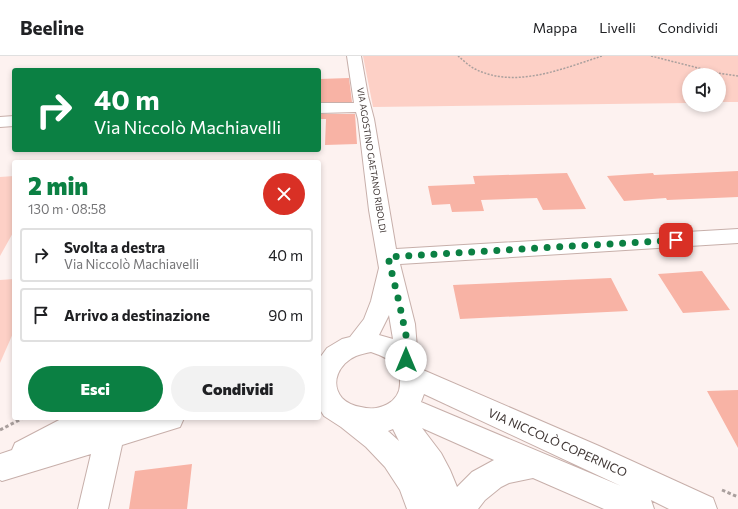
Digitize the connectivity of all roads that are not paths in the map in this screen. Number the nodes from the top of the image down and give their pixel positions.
1 (354, 56) edge
2 (361, 107) junction
3 (321, 108) edge
4 (12, 121) edge
5 (0, 122) edge
6 (738, 236) edge
7 (388, 261) junction
8 (339, 351) edge
9 (410, 369) junction
10 (333, 406) edge
11 (401, 409) junction
12 (148, 420) edge
13 (103, 424) edge
14 (532, 464) junction
15 (1, 468) edge
16 (93, 509) edge
17 (422, 509) edge
18 (448, 509) edge
19 (461, 509) edge
20 (639, 509) edge
21 (702, 509) edge

1 - 2 street, VIA AGOSTINO GAETANO RIBOLDI
2 - 3 street
2 - 7 street, VIA AGOSTINO GAETANO RIBOLDI
4 - 5 street
6 - 7 street
7 - 8 street, VIA AGOSTINO GAETANO RIBOLDI
7 - 9 street, VIA AGOSTINO GAETANO RIBOLDI
8 - 9 street
8 - 10 street
9 - 11 street
9 - 21 street, VIA NICCOLÒ COPERNICO
10 - 11 street
10 - 17 street
11 - 14 street
11 - 18 street
12 - 13 street
13 - 15 street
13 - 16 street
14 - 19 street
14 - 20 street

